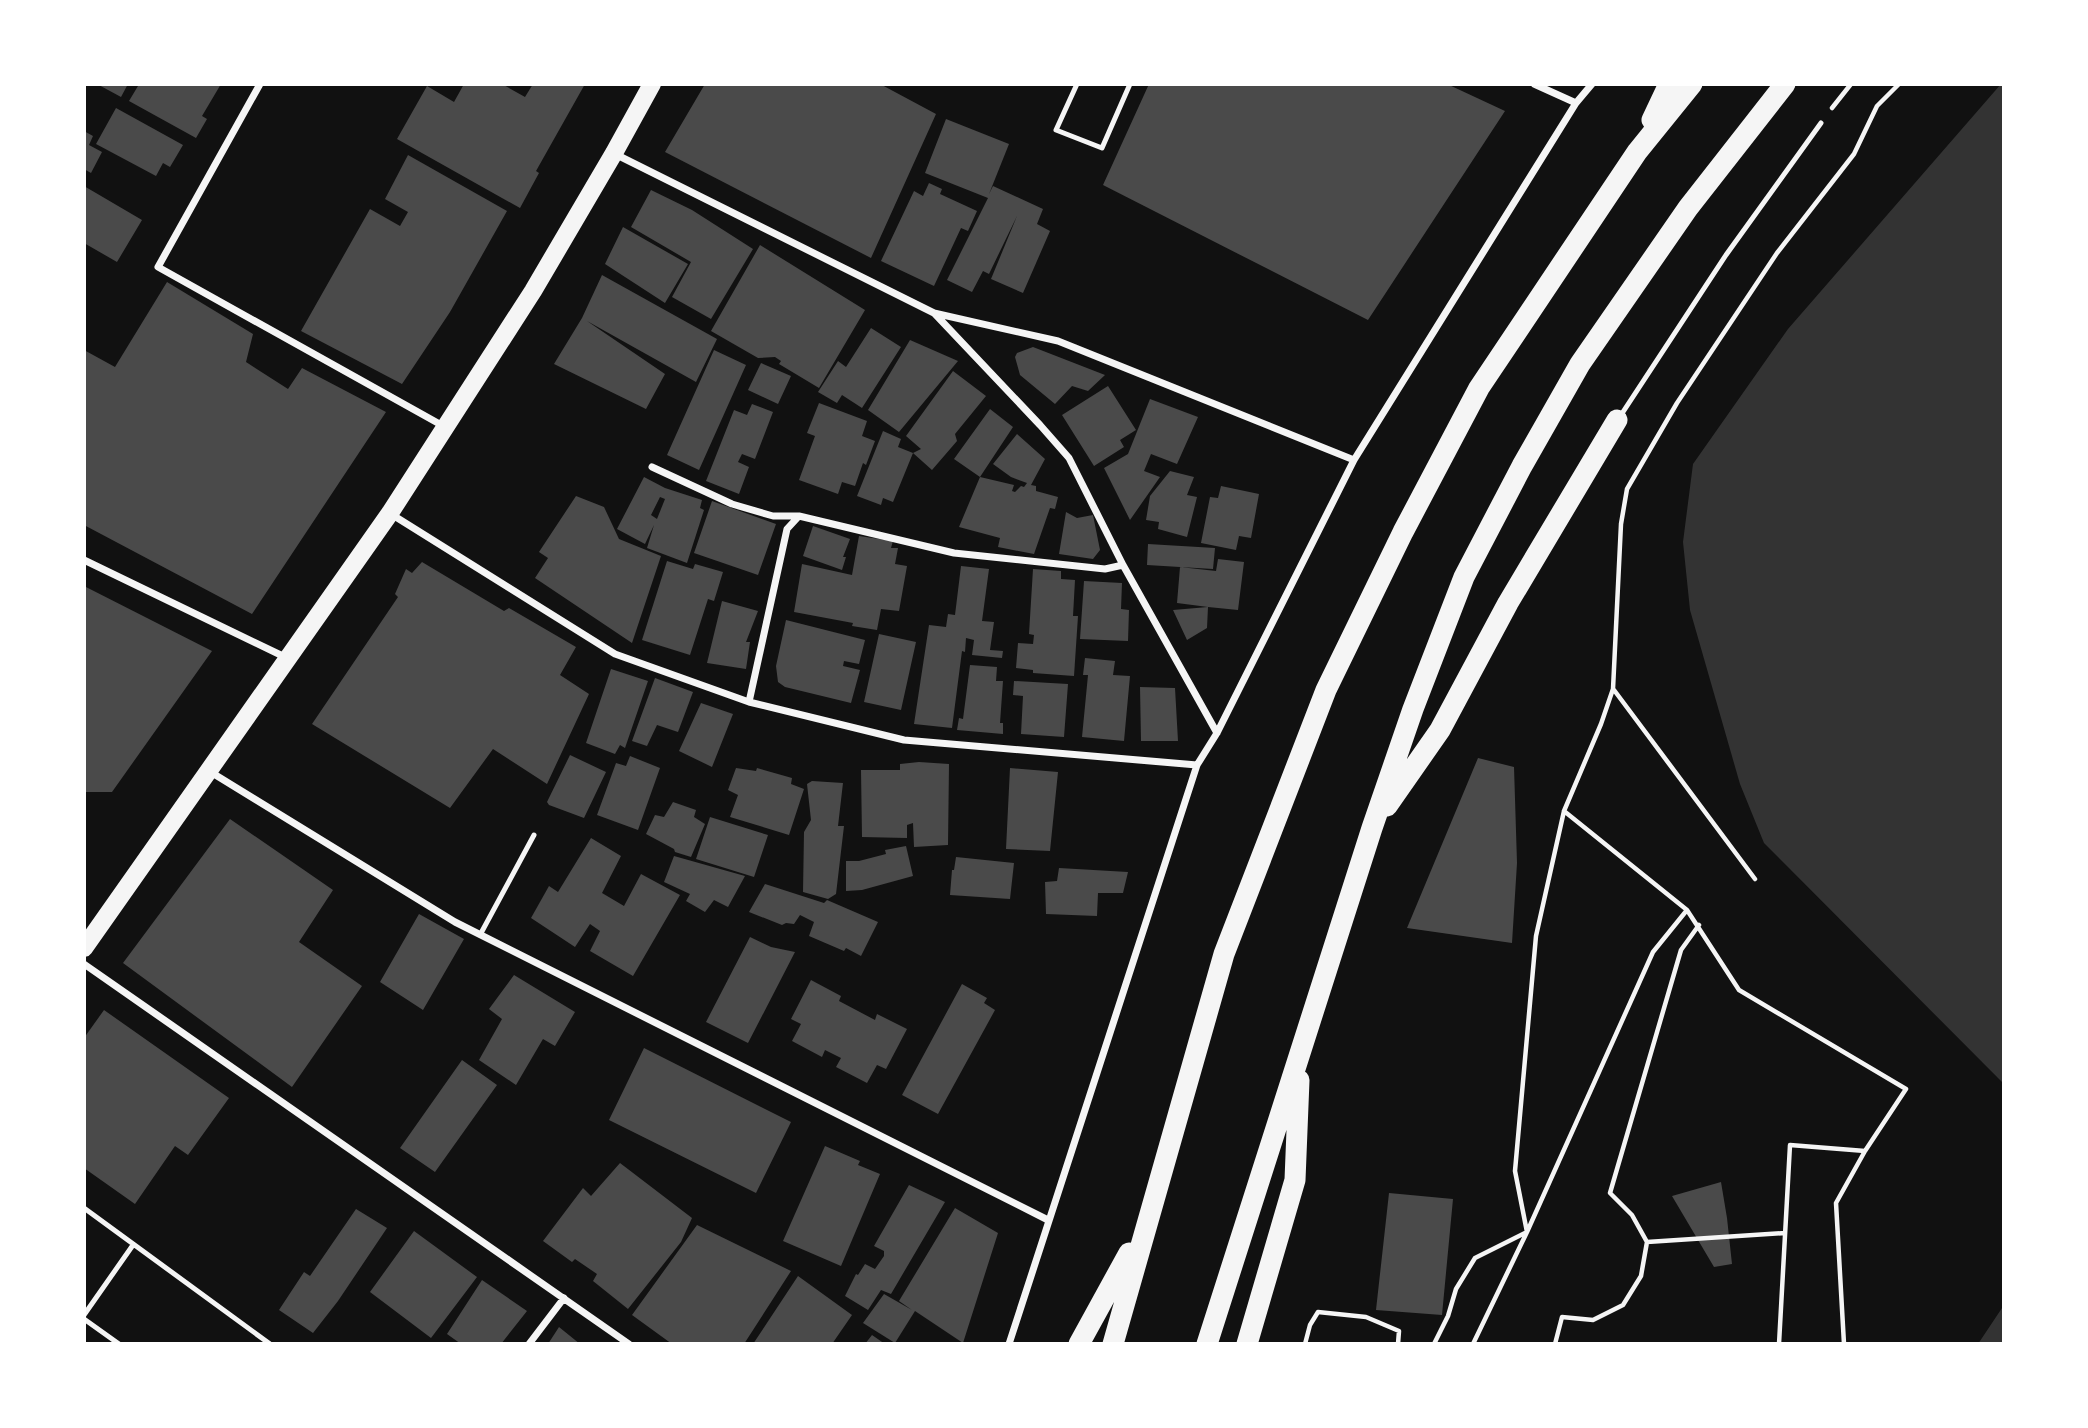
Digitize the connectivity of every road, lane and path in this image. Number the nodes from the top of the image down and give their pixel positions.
1 (260, 84) edge
2 (652, 84) edge
3 (1077, 84) edge
4 (1130, 84) edge
5 (1534, 84) edge
6 (1592, 84) edge
7 (1669, 84) edge
8 (1692, 84) edge
9 (1786, 84) edge
10 (1851, 84) edge
11 (1899, 84) edge
12 (1576, 103) junction
13 (1821, 123) joint
14 (1637, 152) junction
15 (614, 153) junction
16 (934, 313) junction
17 (1617, 420) joint
18 (446, 427) junction
19 (1354, 460) junction
20 (652, 467) dead end
21 (390, 513) junction
22 (799, 516) junction
23 (84, 560) edge
24 (1123, 565) junction
25 (287, 658) junction
26 (1613, 689) junction
27 (749, 702) junction
28 (1217, 733) junction
29 (1197, 765) junction
30 (208, 770) junction
31 (1564, 811) junction
32 (1372, 828) junction
33 (534, 835) dead end
34 (1755, 879) dead end
35 (1687, 910) junction
36 (1699, 925) junction
37 (480, 935) junction
38 (84, 948) edge
39 (84, 964) edge
40 (1300, 1054) junction
41 (1865, 1151) junction
42 (84, 1208) edge
43 (1048, 1220) junction
44 (1147, 1220) junction
45 (1527, 1232) junction
46 (1785, 1233) junction
47 (1647, 1242) junction
48 (134, 1244) junction
49 (564, 1298) junction
50 (84, 1317) edge
51 (119, 1344) edge
52 (270, 1344) edge
53 (529, 1344) edge
54 (629, 1344) edge
55 (1009, 1344) edge
56 (1079, 1344) edge
57 (1113, 1344) edge
58 (1207, 1344) edge
59 (1247, 1344) edge
60 (1305, 1344) edge
61 (1398, 1344) edge
62 (1434, 1344) edge
63 (1473, 1344) edge
64 (1555, 1344) edge
65 (1779, 1344) edge
66 (1844, 1344) edge

1 - 18 street
2 - 15 main road
3 - 4 lane
5 - 12 street
6 - 12 street
7 - 14 highway
8 - 14 highway
9 - 32 highway
10 - 13 path
11 - 26 path
12 - 19 street
13 - 17 lane
14 - 44 highway
15 - 16 street
15 - 18 main road
16 - 19 street
16 - 24 street
17 - 32 highway
18 - 21 main road
19 - 28 street
20 - 22 street
21 - 25 main road
21 - 27 street
22 - 24 street
22 - 27 street
23 - 25 street
24 - 28 street
25 - 30 main road
26 - 31 path
26 - 34 path
27 - 29 street
28 - 29 street
29 - 43 street
30 - 37 street
30 - 38 main road
31 - 35 path
31 - 45 path
32 - 40 highway
33 - 37 lane
35 - 36 path
35 - 45 path
36 - 41 path
36 - 47 path
37 - 43 street
39 - 49 street
40 - 58 highway
40 - 59 highway
41 - 46 path
41 - 66 path
42 - 48 lane
43 - 55 street
44 - 56 highway
44 - 57 highway
45 - 62 path
45 - 63 path
46 - 47 path
46 - 65 path
47 - 64 path
48 - 50 lane
48 - 52 lane
49 - 53 street
49 - 54 street
50 - 51 lane
60 - 61 path

